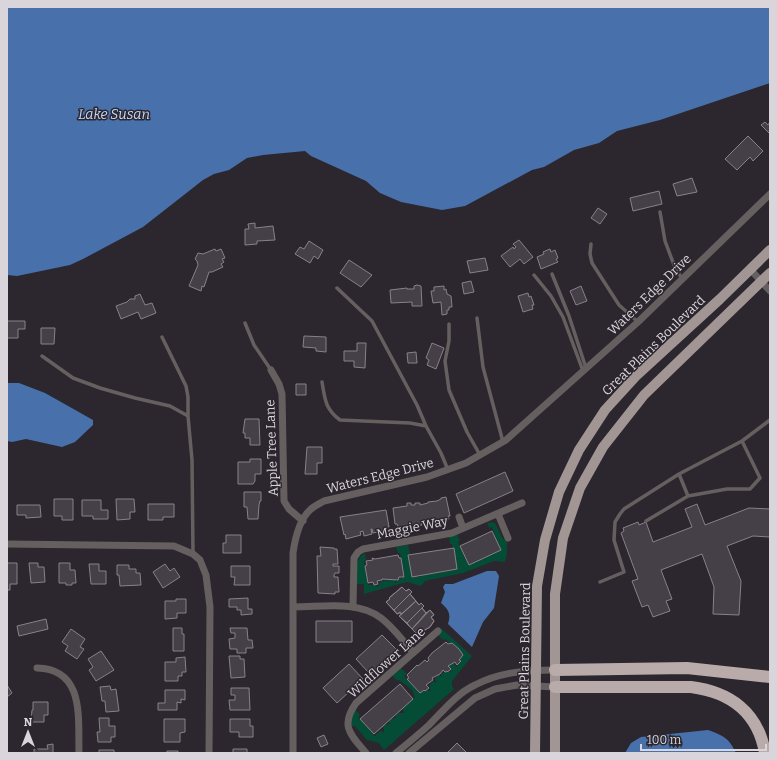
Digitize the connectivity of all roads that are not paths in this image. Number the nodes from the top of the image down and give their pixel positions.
1 (770, 194) edge
2 (660, 212) dead end
3 (591, 244) dead end
4 (770, 250) edge
5 (750, 269) junction
6 (770, 273) edge
7 (552, 274) dead end
8 (534, 275) dead end
9 (682, 279) junction
10 (762, 282) junction
11 (337, 288) dead end
12 (770, 291) edge
13 (477, 318) dead end
14 (638, 322) junction
15 (245, 323) dead end
16 (449, 324) dead end
17 (162, 337) dead end
18 (42, 356) dead end
19 (271, 370) joint
20 (585, 371) junction
21 (322, 382) dead end
22 (188, 416) junction
23 (770, 420) edge
24 (426, 426) junction
25 (742, 441) junction
26 (503, 442) junction
27 (480, 455) junction
28 (448, 470) junction
29 (679, 474) junction
30 (688, 496) junction
31 (522, 503) dead end
32 (498, 514) junction
33 (459, 518) dead end
34 (303, 521) junction
35 (646, 521) dead end
36 (463, 528) junction
37 (508, 538) dead end
38 (7, 544) edge
39 (193, 554) junction
40 (600, 582) dead end
41 (352, 606) junction
42 (294, 607) junction
43 (438, 631) dead end
44 (413, 652) junction
45 (37, 668) dead end
46 (536, 670) junction
47 (555, 670) junction
48 (770, 677) edge
49 (536, 686) junction
50 (555, 687) junction
51 (79, 753) edge
52 (209, 753) edge
53 (293, 753) edge
54 (366, 753) edge
55 (396, 753) edge
56 (409, 753) edge
57 (535, 753) edge
58 (555, 753) edge
59 (764, 753) edge

1 - 9 street, Waters Edge Drive
2 - 9 lane
3 - 14 lane
4 - 5 main road, Great Plains Boulevard
5 - 10 street
5 - 46 main road, Great Plains Boulevard
6 - 10 main road
7 - 20 lane
8 - 20 lane
9 - 14 street, Waters Edge Drive
10 - 12 street
10 - 47 main road
11 - 24 lane
13 - 26 lane
14 - 20 street, Waters Edge Drive
15 - 19 lane
16 - 27 lane
17 - 22 lane
18 - 22 lane
19 - 34 street, Apple Tree Lane
20 - 26 street, Waters Edge Drive
21 - 24 lane
22 - 39 lane
23 - 25 lane
24 - 28 lane
25 - 29 lane
25 - 30 lane
26 - 27 street, Waters Edge Drive
27 - 28 street, Waters Edge Drive
28 - 34 street, Waters Edge Drive
29 - 30 lane
29 - 40 lane
30 - 35 lane
31 - 32 street, Maggie Way
32 - 36 street, Maggie Way
32 - 37 street
33 - 36 street
34 - 42 street, Waters Edge Drive
36 - 41 street, Maggie Way
38 - 39 street
39 - 52 street
41 - 42 street
41 - 44 street
42 - 53 street, Waters Edge Drive
43 - 44 street, Wildflower Lane
44 - 54 street, Wildflower Lane
45 - 51 street
46 - 47 street
46 - 49 main road, Great Plains Boulevard
46 - 55 street
47 - 48 highway
47 - 50 main road
49 - 50 street
49 - 56 street
49 - 57 main road, Great Plains Boulevard
50 - 58 main road
50 - 59 highway

